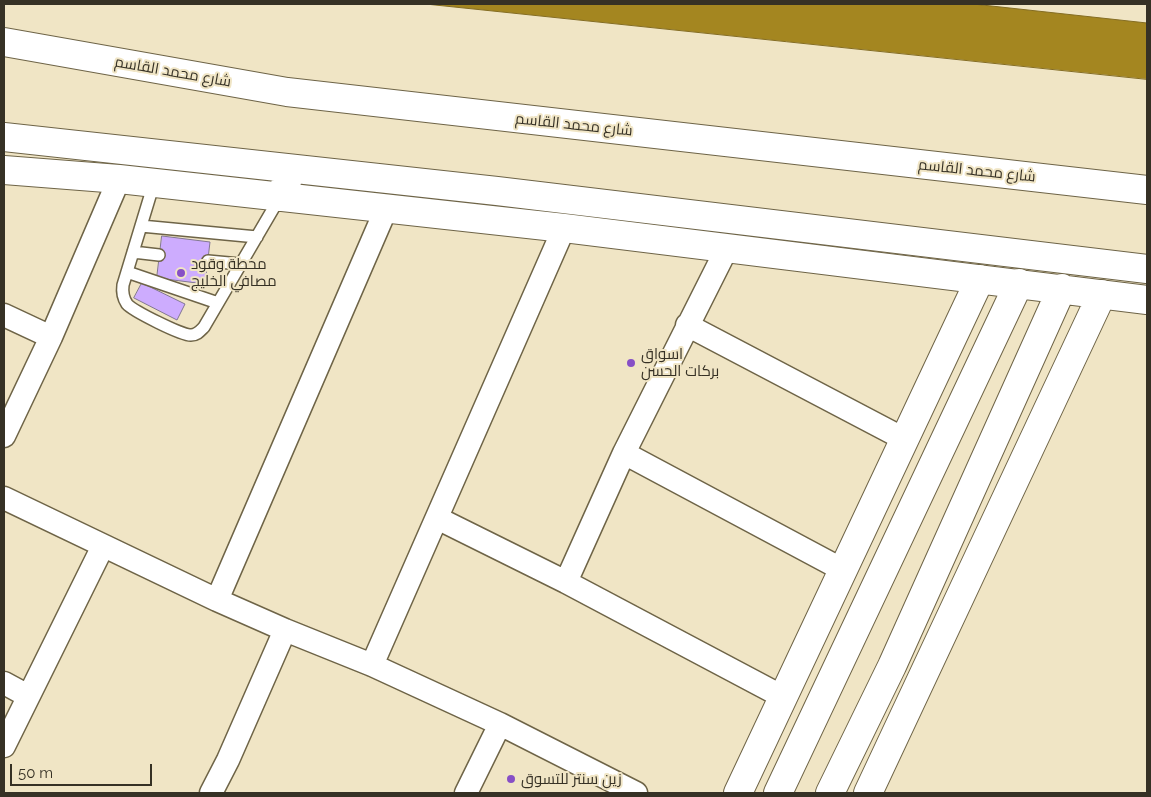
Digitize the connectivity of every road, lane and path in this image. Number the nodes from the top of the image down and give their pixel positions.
1 (4, 42) edge
2 (4, 136) edge
3 (292, 169) junction
4 (4, 170) edge
5 (119, 179) junction
6 (154, 183) junction
7 (1147, 190) edge
8 (280, 197) junction
9 (386, 209) junction
10 (141, 226) junction
11 (564, 228) junction
12 (257, 237) junction
13 (727, 248) junction
14 (133, 252) junction
15 (159, 255) dead end
16 (208, 260) dead end
17 (240, 264) junction
18 (1147, 269) edge
19 (127, 272) junction
20 (980, 279) junction
21 (1019, 283) junction
22 (1062, 288) junction
23 (1102, 294) junction
24 (1147, 300) edge
25 (218, 303) junction
26 (4, 315) edge
27 (687, 325) junction
28 (51, 337) junction
29 (4, 436) edge
30 (904, 439) junction
31 (624, 453) junction
32 (4, 498) edge
33 (437, 518) junction
34 (103, 546) junction
35 (843, 570) junction
36 (566, 582) junction
37 (217, 600) junction
38 (817, 624) junction
39 (285, 630) junction
40 (851, 639) junction
41 (372, 665) junction
42 (892, 666) junction
43 (922, 679) junction
44 (4, 684) edge
45 (28, 696) junction
46 (783, 697) junction
47 (500, 724) junction
48 (4, 746) edge
49 (211, 793) edge
50 (466, 793) edge
51 (636, 793) edge
52 (738, 793) edge
53 (778, 793) edge
54 (830, 793) edge
55 (868, 793) edge

1 - 7 main road, شارع محمد القاسم
2 - 3 main road
3 - 8 main road
3 - 18 main road
4 - 5 main road
5 - 6 main road
5 - 28 street
6 - 8 main road
6 - 10 lane
8 - 9 main road
8 - 12 lane
9 - 11 main road
9 - 37 street
10 - 12 lane
10 - 14 lane
11 - 13 main road
11 - 33 street
12 - 17 lane
13 - 20 main road
13 - 27 street
14 - 15 lane
14 - 19 lane
16 - 17 lane
17 - 25 lane
19 - 25 lane
19 - 25 lane
20 - 21 main road
20 - 30 main road
21 - 22 main road
21 - 40 main road
22 - 23 main road
22 - 42 main road
23 - 24 main road
23 - 43 main road
26 - 28 street
27 - 30 street
27 - 31 street
28 - 29 street
30 - 35 main road
31 - 35 street
31 - 36 street
32 - 34 street
33 - 36 street
33 - 41 street
34 - 37 street
34 - 45 street
35 - 38 main road
36 - 46 street
37 - 39 street
38 - 40 main road
38 - 46 main road
39 - 41 street
39 - 49 street
40 - 53 main road
41 - 47 street
42 - 43 main road
42 - 54 main road
43 - 55 main road
44 - 45 street
45 - 48 street
46 - 52 main road
47 - 50 street
47 - 51 street

